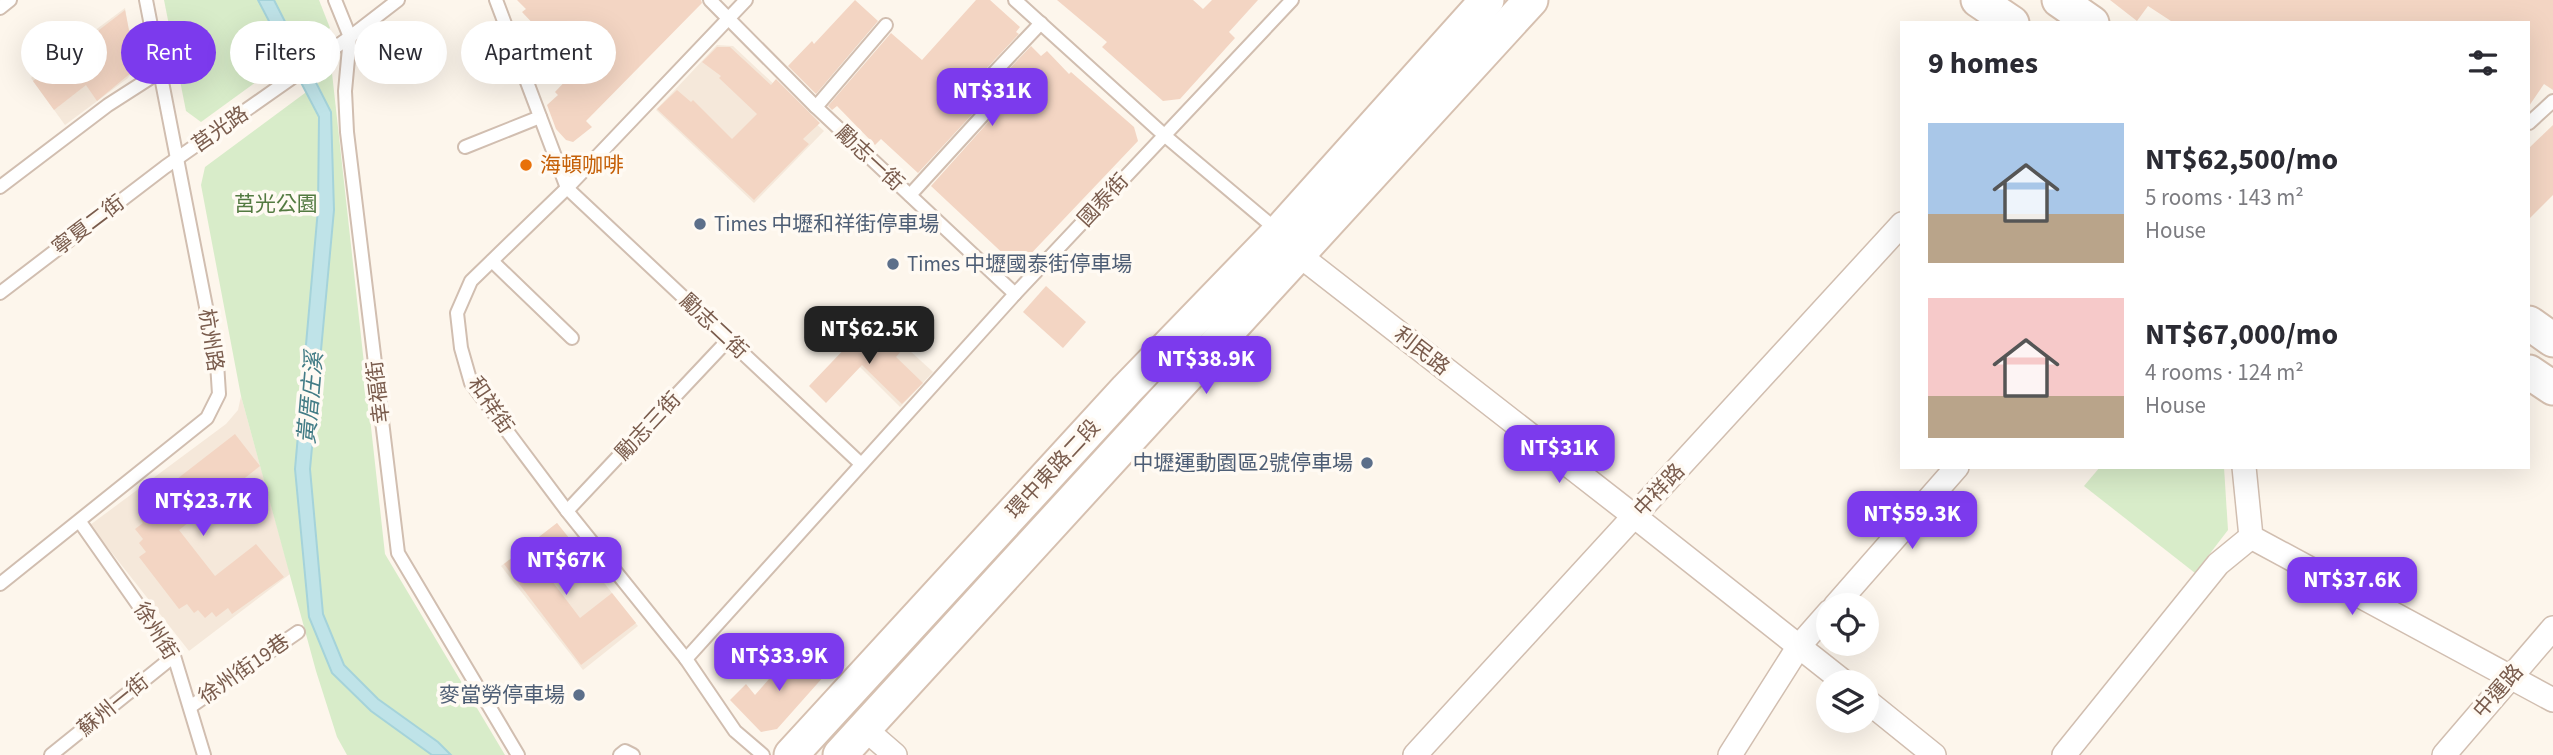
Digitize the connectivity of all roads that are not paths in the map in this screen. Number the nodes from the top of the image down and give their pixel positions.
1 (10, 0) edge
2 (146, 0) edge
3 (335, 0) edge
4 (398, 0) edge
5 (496, 0) edge
6 (710, 0) edge
7 (746, 0) edge
8 (1015, 0) edge
9 (1272, 0) edge
10 (1487, 0) edge
11 (1531, 0) edge
12 (1978, 0) edge
13 (1287, 5) edge
14 (0, 8) edge
15 (729, 18) junction
16 (150, 21) edge
17 (2009, 21) edge
18 (1041, 23) junction
19 (886, 25) dead end
20 (350, 37) junction
21 (140, 84) edge
22 (163, 84) edge
23 (973, 95) dead end
24 (2553, 101) edge
25 (816, 107) junction
26 (984, 114) dead end
27 (540, 117) junction
28 (2530, 122) edge
29 (1164, 135) junction
30 (465, 147) dead end
31 (177, 159) junction
32 (0, 187) edge
33 (567, 188) junction
34 (910, 195) junction
35 (1900, 226) edge
36 (1289, 243) junction
37 (492, 261) junction
38 (0, 293) edge
39 (1015, 294) junction
40 (2530, 324) edge
41 (572, 338) dead end
42 (2553, 340) edge
43 (728, 341) junction
44 (2530, 373) edge
45 (2553, 388) edge
46 (861, 464) junction
47 (1955, 469) edge
48 (2244, 469) edge
49 (567, 511) junction
50 (1634, 516) junction
51 (79, 522) junction
52 (2251, 537) junction
53 (0, 584) edge
54 (1846, 593) edge
55 (1816, 627) edge
56 (2553, 628) edge
57 (298, 632) dead end
58 (1799, 646) junction
59 (174, 656) junction
60 (686, 659) junction
61 (1829, 670) edge
62 (2509, 678) junction
63 (2553, 700) edge
64 (190, 707) junction
65 (1879, 711) edge
66 (865, 729) junction
67 (51, 755) edge
68 (204, 755) edge
69 (518, 755) edge
70 (620, 755) edge
71 (633, 755) edge
72 (763, 755) edge
73 (791, 755) edge
74 (840, 755) edge
75 (895, 755) edge
76 (1415, 755) edge
77 (1730, 755) edge
78 (1934, 755) edge
79 (2064, 755) edge
80 (2444, 755) edge

1 - 14 lane
2 - 16 lane, 杭州路
3 - 20 lane, 幸福街
4 - 20 lane, 莒光路
5 - 27 lane
6 - 15 lane, 勵志一街
7 - 15 lane, 和祥街
8 - 18 lane, 利民路
9 - 13 lane
10 - 36 street, 環中東路二段
11 - 36 street, 環中東路二段
12 - 17 street
13 - 29 lane, 國泰街
15 - 25 lane, 勵志一街
15 - 33 lane, 和祥街
18 - 23 lane
18 - 29 lane, 利民路
19 - 25 lane
20 - 31 lane, 莒光路
20 - 69 lane, 幸福街
21 - 32 lane
22 - 31 lane, 杭州路
24 - 28 lane
25 - 34 lane, 勵志一街
26 - 34 lane
27 - 30 lane
27 - 33 lane
29 - 36 lane, 利民路
29 - 39 lane, 國泰街
31 - 38 lane, 寧夏二街
31 - 51 lane, 杭州路
33 - 37 lane, 和祥街
33 - 43 lane, 勵志二街
34 - 39 lane, 勵志一街
35 - 50 street, 中祥路
36 - 50 street, 利民路
36 - 66 street, 環中東路二段
36 - 73 street, 環中東路二段
37 - 41 lane
37 - 49 lane, 和祥街
39 - 46 lane, 國泰街
40 - 42 street
43 - 46 lane, 勵志二街
43 - 49 lane, 勵志三街
44 - 45 street
46 - 60 lane, 國泰街
47 - 54 street
48 - 52 street
49 - 60 lane, 和祥街
50 - 58 street, 利民路
50 - 76 street, 中祥路
51 - 53 lane, 杭州路
51 - 59 lane, 徐州街
52 - 62 street
52 - 79 street
55 - 58 street
56 - 62 street, 中運路
57 - 64 lane, 徐州街19巷
58 - 61 street, 利民路
58 - 77 street
59 - 64 lane, 徐州街
59 - 67 lane, 蘇州一街
60 - 72 lane, 和祥街
62 - 63 street
62 - 80 street, 中運路
64 - 68 lane, 徐州街
65 - 78 street
66 - 74 street, 環中東路二段
66 - 75 street
70 - 71 lane

